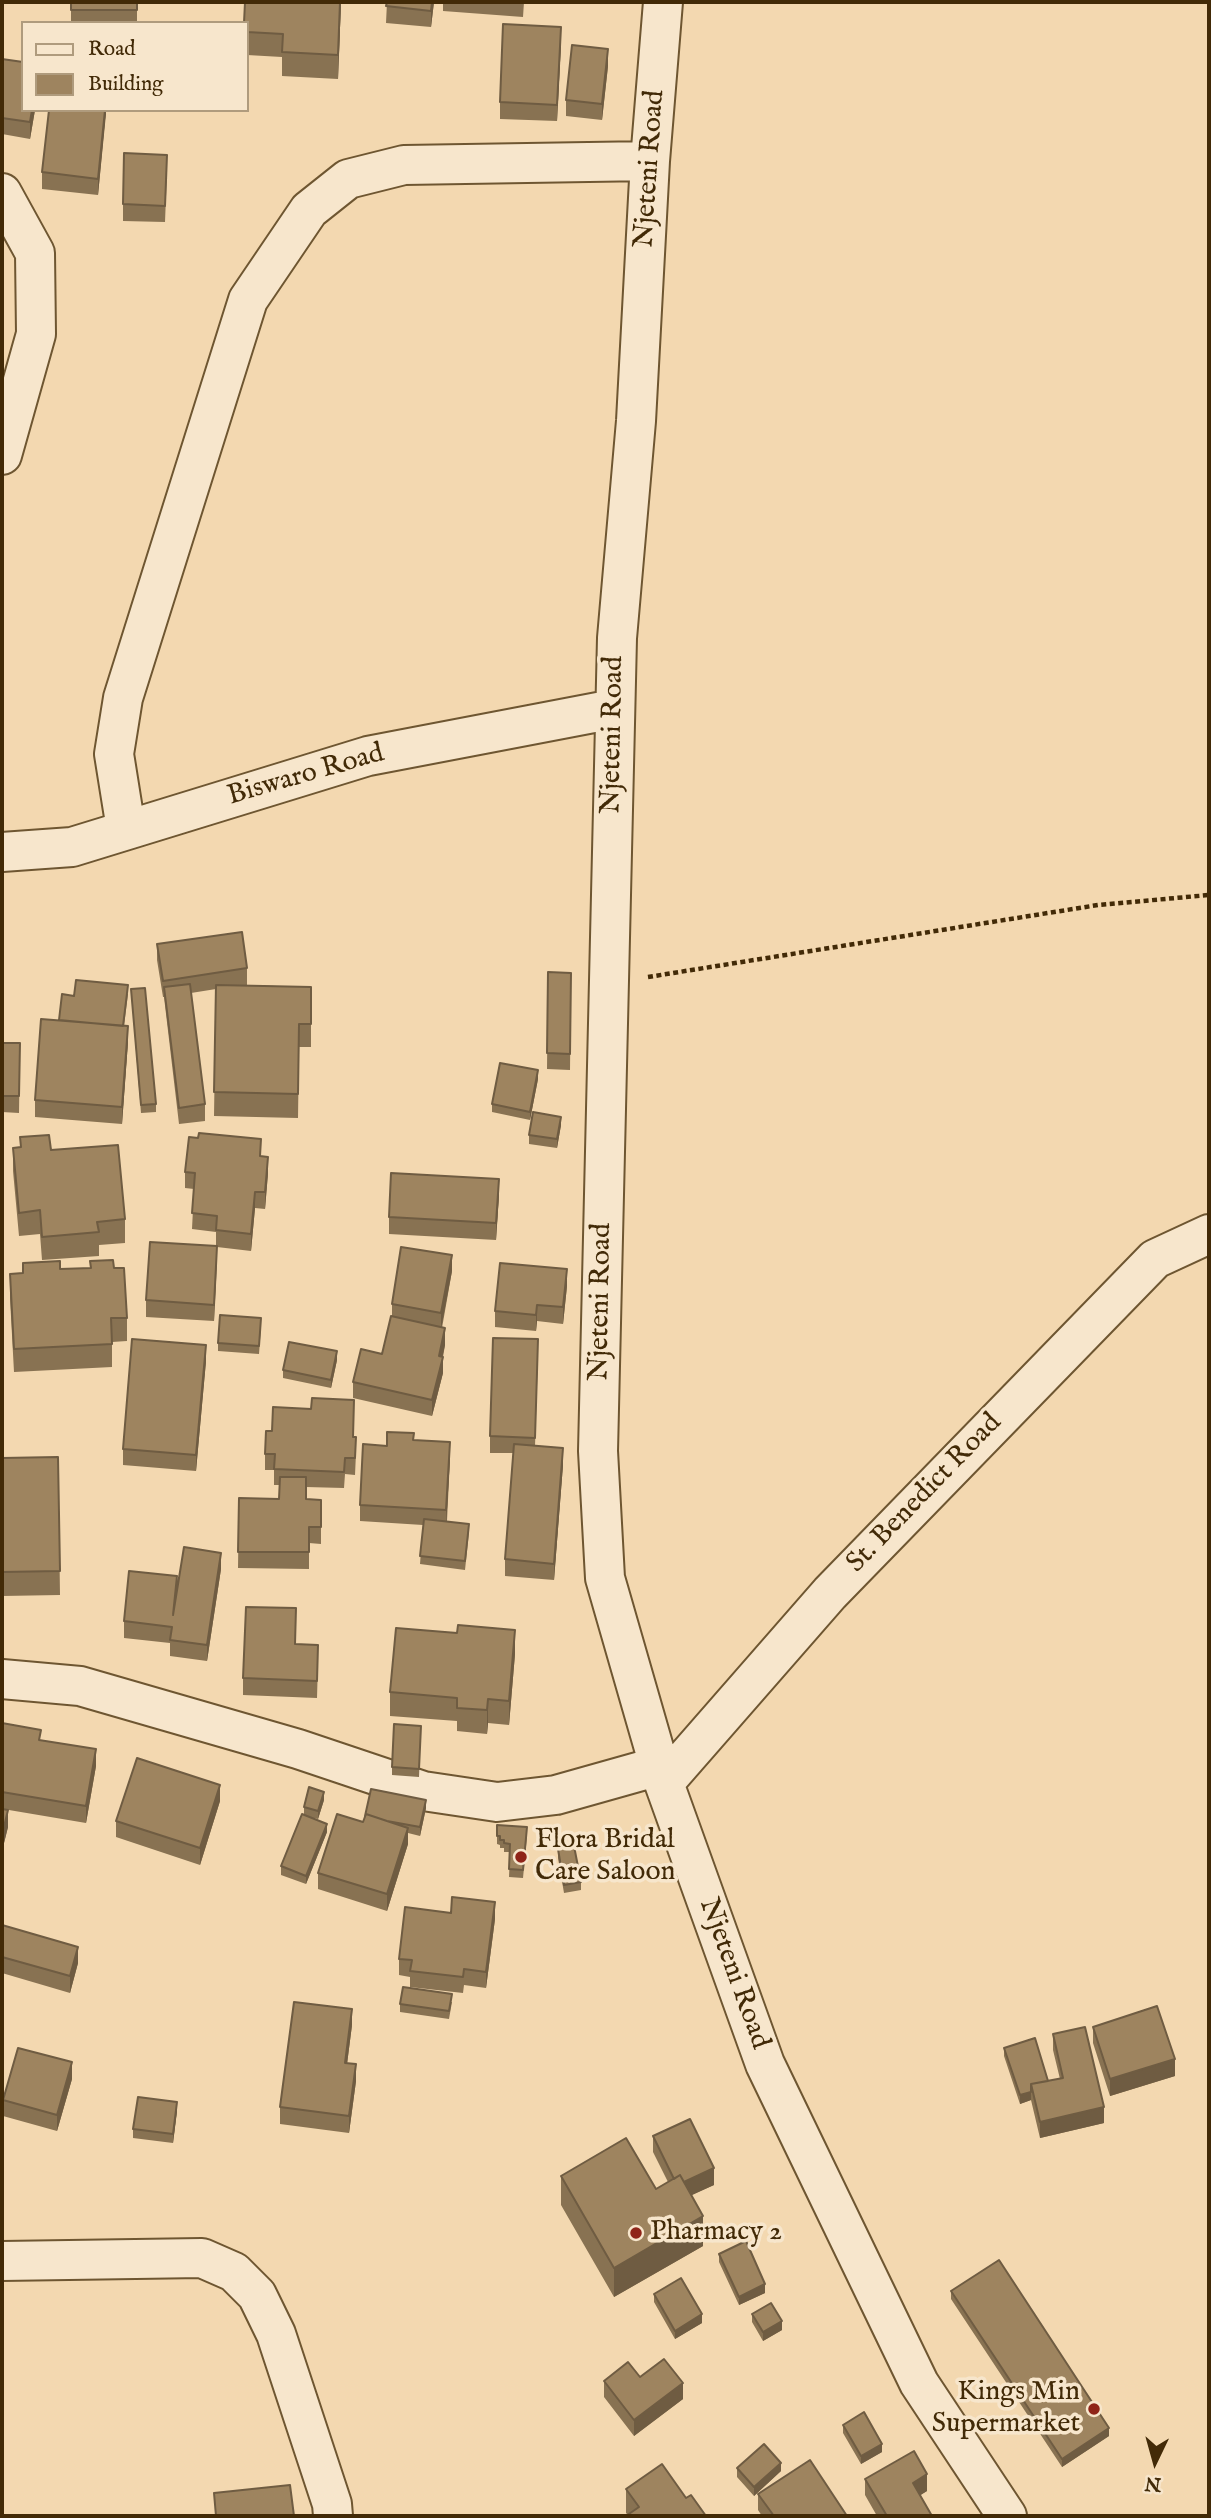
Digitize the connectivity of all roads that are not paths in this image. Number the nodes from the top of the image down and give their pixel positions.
1 (663, 2) edge
2 (650, 161) junction
3 (2, 193) edge
4 (2, 455) edge
5 (614, 709) junction
6 (126, 829) junction
7 (2, 852) edge
8 (1209, 1234) edge
9 (2, 1679) edge
10 (662, 1774) junction
11 (2, 2261) edge
12 (333, 2516) edge
13 (1007, 2516) edge

1 - 2 street, Njeteni Road
2 - 5 street, Njeteni Road
2 - 6 street
3 - 4 street
5 - 6 street, Biswaro Road
5 - 10 street, Njeteni Road
6 - 7 street, Biswaro Road
8 - 10 street, St. Benedict Road
9 - 10 street
10 - 13 street, Njeteni Road
11 - 12 street

